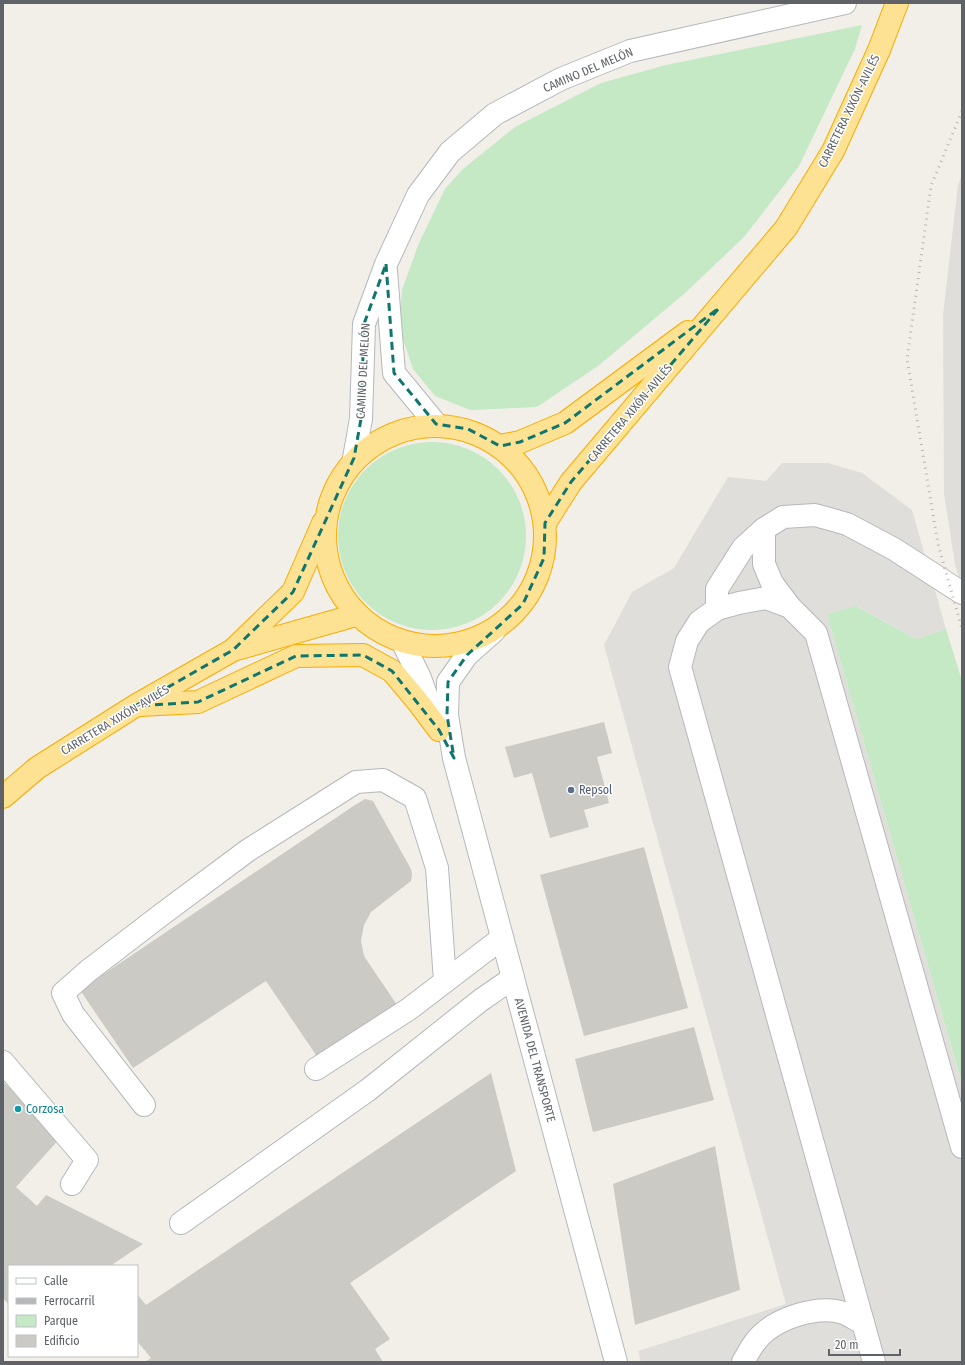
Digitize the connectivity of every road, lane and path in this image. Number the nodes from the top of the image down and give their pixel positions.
1 (845, 3) edge
2 (897, 3) edge
3 (386, 264) junction
4 (719, 308) junction
5 (436, 424) junction
6 (500, 446) junction
7 (354, 458) junction
8 (324, 520) junction
9 (545, 523) junction
10 (764, 529) junction
11 (962, 593) edge
12 (790, 606) junction
13 (717, 609) junction
14 (356, 615) junction
15 (494, 631) junction
16 (403, 643) junction
17 (233, 650) junction
18 (135, 706) junction
19 (439, 730) junction
20 (454, 758) junction
21 (3, 797) edge
22 (502, 938) junction
23 (513, 978) junction
24 (445, 981) junction
25 (3, 1062) edge
26 (316, 1069) dead end
27 (144, 1105) dead end
28 (962, 1147) edge
29 (72, 1184) dead end
30 (181, 1223) dead end
31 (863, 1324) junction
32 (616, 1362) edge
33 (743, 1362) edge
34 (874, 1362) edge

1 - 3 street, CAMINO DEL MELÓN
2 - 4 highway, CARRETERA XIXÓN-AVILÉS
3 - 5 street, CAMINO DEL MELÓN
3 - 7 street, CAMINO DEL MELÓN
4 - 6 highway, CARRETERA XIXÓN-AVILÉS
4 - 9 highway, CARRETERA XIXÓN-AVILÉS
5 - 6 highway
5 - 7 highway
6 - 9 highway
7 - 8 highway, CARRETERA XIXÓN-AVILÉS
8 - 14 highway
8 - 17 highway, CARRETERA XIXÓN-AVILÉS
9 - 15 highway
10 - 11 street
10 - 12 street
10 - 13 street
12 - 13 street
12 - 28 street
13 - 31 street
14 - 16 highway
14 - 17 highway, CARRETERA XIXÓN-AVILÉS
15 - 16 highway
15 - 20 street
16 - 19 street
17 - 18 highway, CARRETERA XIXÓN-AVILÉS
18 - 19 highway
18 - 21 highway, CARRETERA XIXÓN-AVILÉS
19 - 20 street
20 - 22 street, AVENIDA DEL TRANSPORTE
22 - 23 street, AVENIDA DEL TRANSPORTE
22 - 24 street
23 - 30 street
23 - 32 street, AVENIDA DEL TRANSPORTE
24 - 26 street
24 - 27 street
25 - 29 street
31 - 33 street
31 - 34 street

